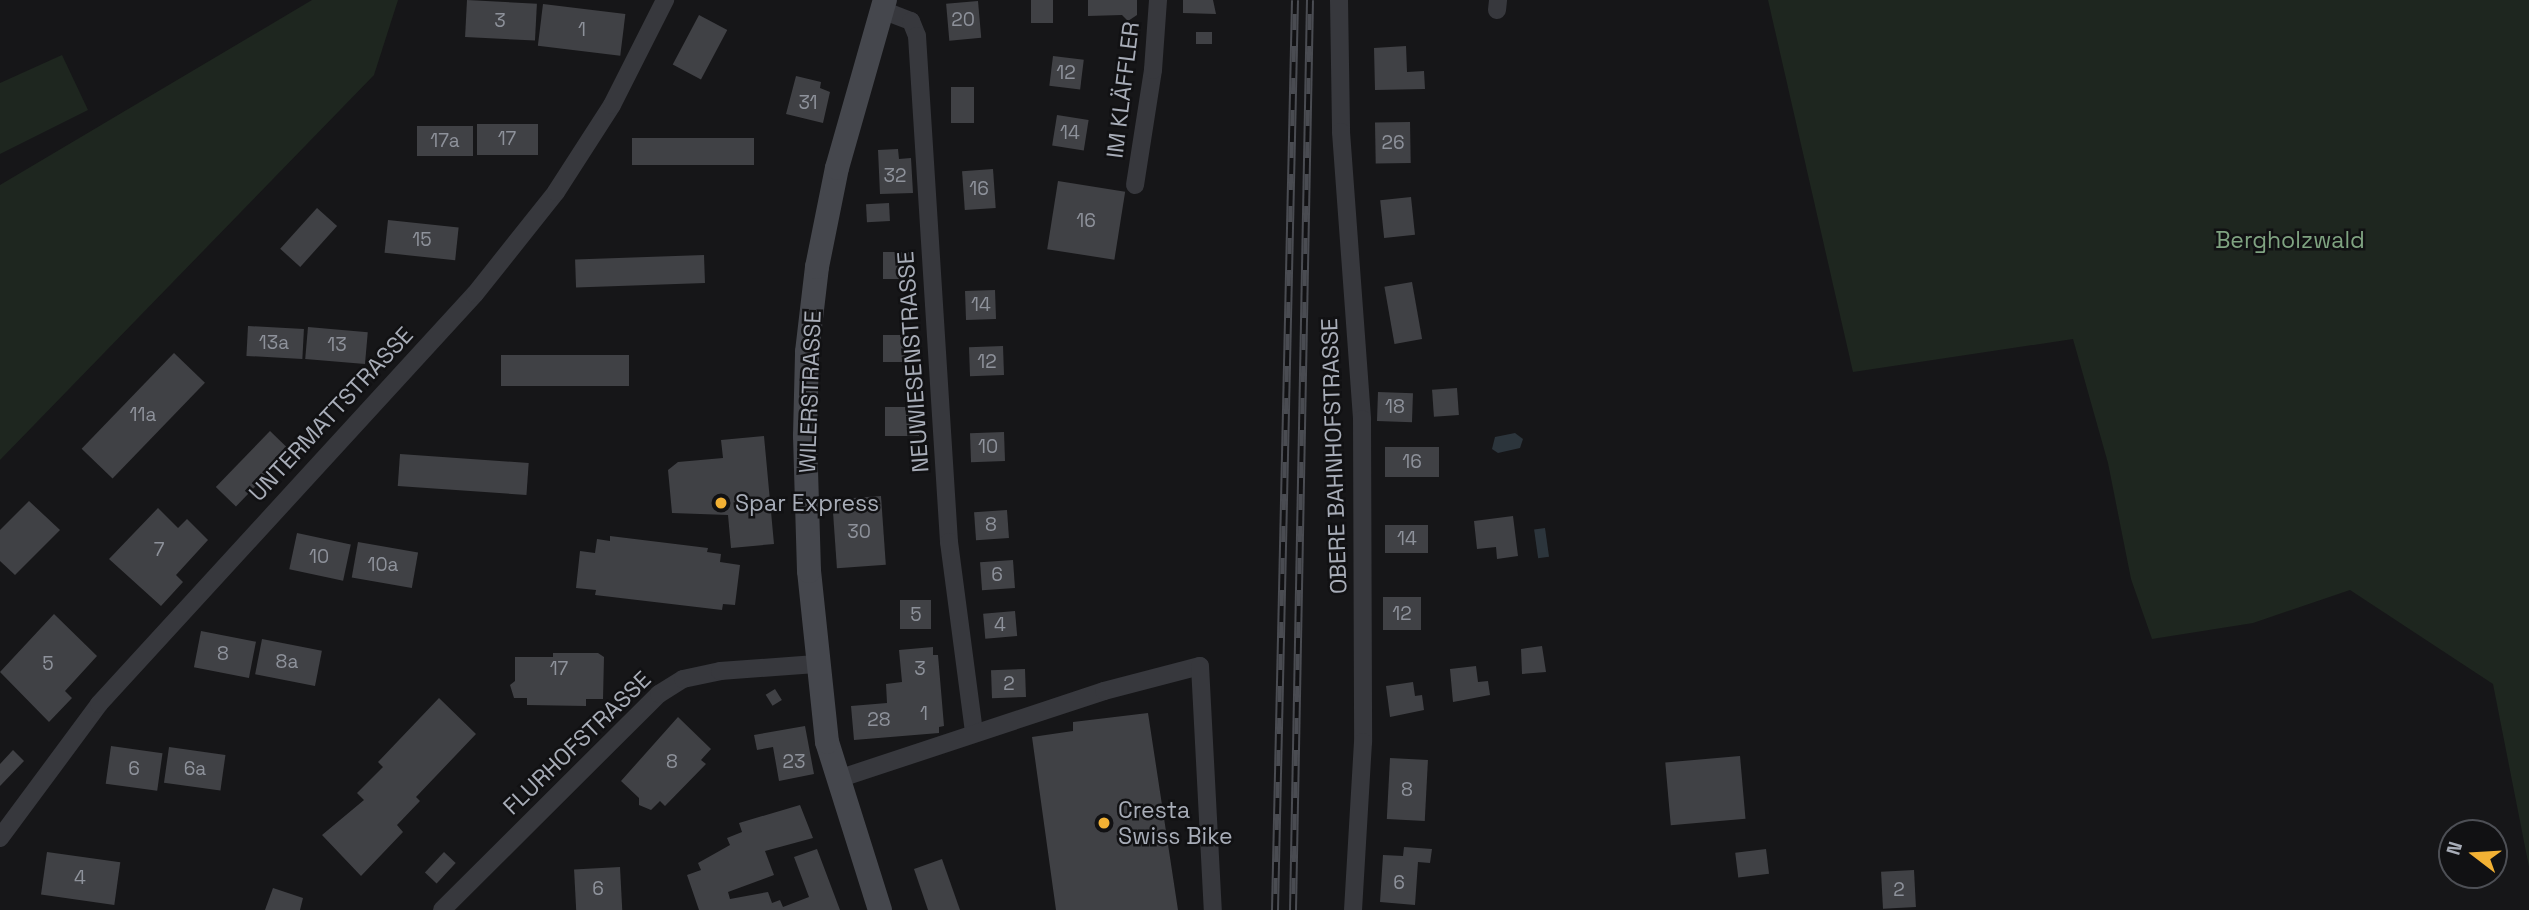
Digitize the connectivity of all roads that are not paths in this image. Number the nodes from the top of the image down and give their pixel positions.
1 (665, 0) edge
2 (1158, 0) edge
3 (1339, 0) edge
4 (884, 5) edge
5 (1135, 185) dead end
6 (816, 664) junction
7 (974, 732) junction
8 (838, 779) junction
9 (0, 838) edge
10 (442, 910) edge
11 (880, 910) edge
12 (1213, 910) edge
13 (1353, 910) edge

1 - 9 street, UNTERMATTSTRASSE
2 - 5 street, IM KLÄFFLER
3 - 13 street, OBERE BAHNHOFSTRASSE
4 - 6 main road, WILERSTRASSE
4 - 7 street, NEUWIESENSTRASSE
6 - 8 main road, WILERSTRASSE
6 - 10 street, FLURHOFSTRASSE
7 - 8 street
7 - 12 street
8 - 11 main road, WILERSTRASSE

